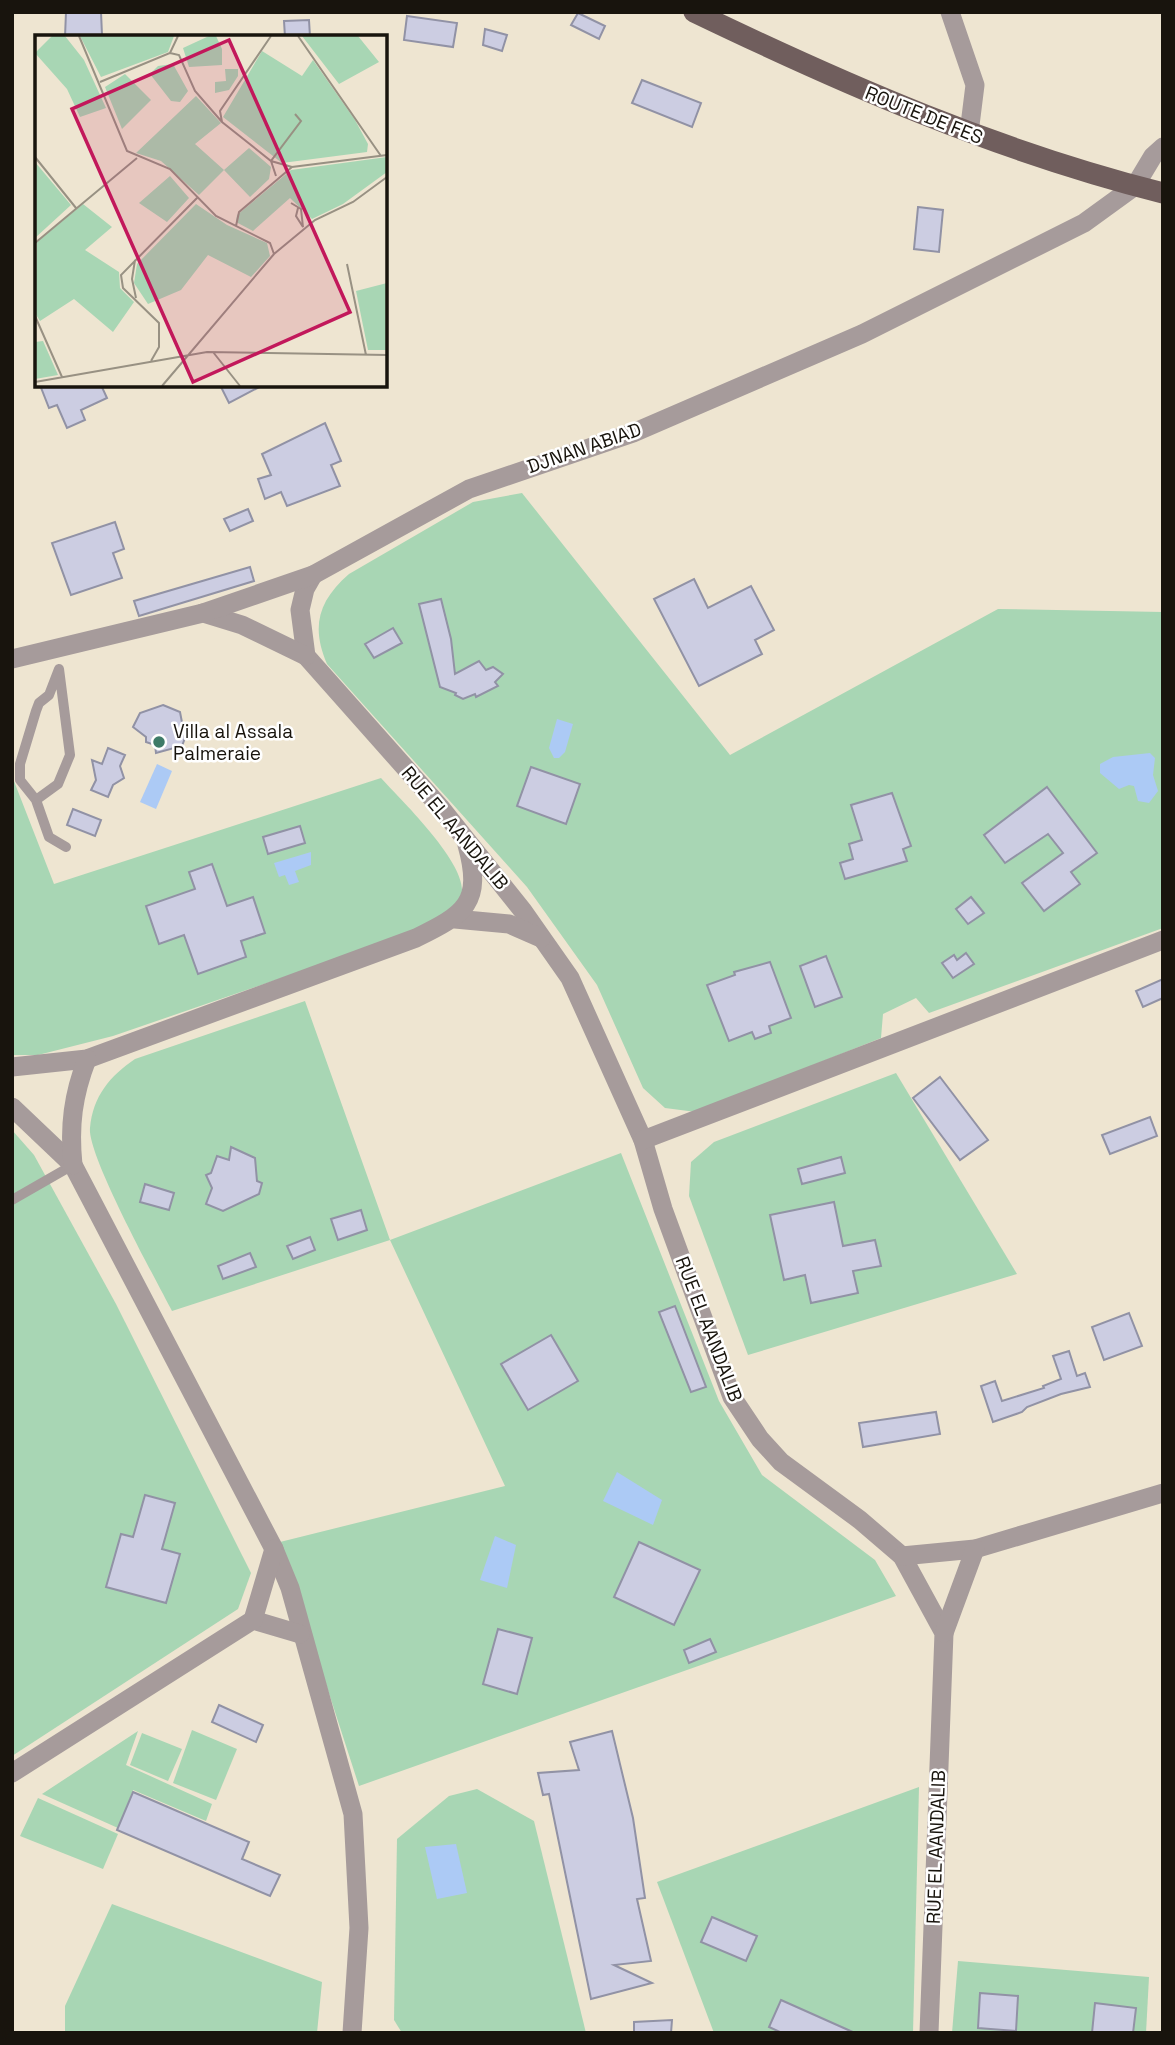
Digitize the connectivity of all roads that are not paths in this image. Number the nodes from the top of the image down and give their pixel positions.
1 (694, 12) edge
2 (950, 12) edge
3 (969, 133) junction
4 (1163, 147) edge
5 (1135, 186) junction
6 (1163, 193) edge
7 (313, 575) junction
8 (203, 613) junction
9 (52, 650) junction
10 (306, 656) junction
11 (12, 659) edge
12 (59, 669) junction
13 (36, 800) junction
14 (464, 837) junction
15 (66, 847) dead end
16 (455, 919) junction
17 (1163, 940) edge
18 (547, 942) junction
19 (87, 1059) junction
20 (12, 1067) edge
21 (12, 1107) edge
22 (643, 1140) junction
23 (73, 1165) junction
24 (12, 1200) edge
25 (1163, 1493) edge
26 (274, 1549) junction
27 (975, 1549) junction
28 (902, 1556) junction
29 (254, 1620) junction
30 (944, 1633) junction
31 (300, 1634) junction
32 (12, 1773) edge
33 (352, 2033) edge
34 (929, 2033) edge

1 - 3 main road, ROUTE DE FES
2 - 3 street
3 - 5 main road, ROUTE DE FES
4 - 5 street
5 - 6 main road, ROUTE DE FES
5 - 7 street, DJNAN ABIAD
7 - 8 street, DJNAN ABIAD
7 - 10 street
8 - 9 street, DJNAN ABIAD
8 - 10 street, RUE EL AANDALIB
9 - 11 street, DJNAN ABIAD
9 - 12 lane
10 - 14 street, RUE EL AANDALIB
12 - 13 lane
12 - 13 lane
13 - 15 lane
14 - 16 street
14 - 18 street, RUE EL AANDALIB
16 - 18 street
16 - 19 street
17 - 22 street
18 - 22 street, RUE EL AANDALIB
19 - 20 street
19 - 23 street
21 - 23 street
22 - 28 street, RUE EL AANDALIB
23 - 24 lane
23 - 26 street
25 - 27 street
26 - 29 street
26 - 31 street
27 - 28 street
27 - 30 street
28 - 30 street, RUE EL AANDALIB
29 - 31 street
29 - 32 street
30 - 34 street, RUE EL AANDALIB
31 - 33 street

